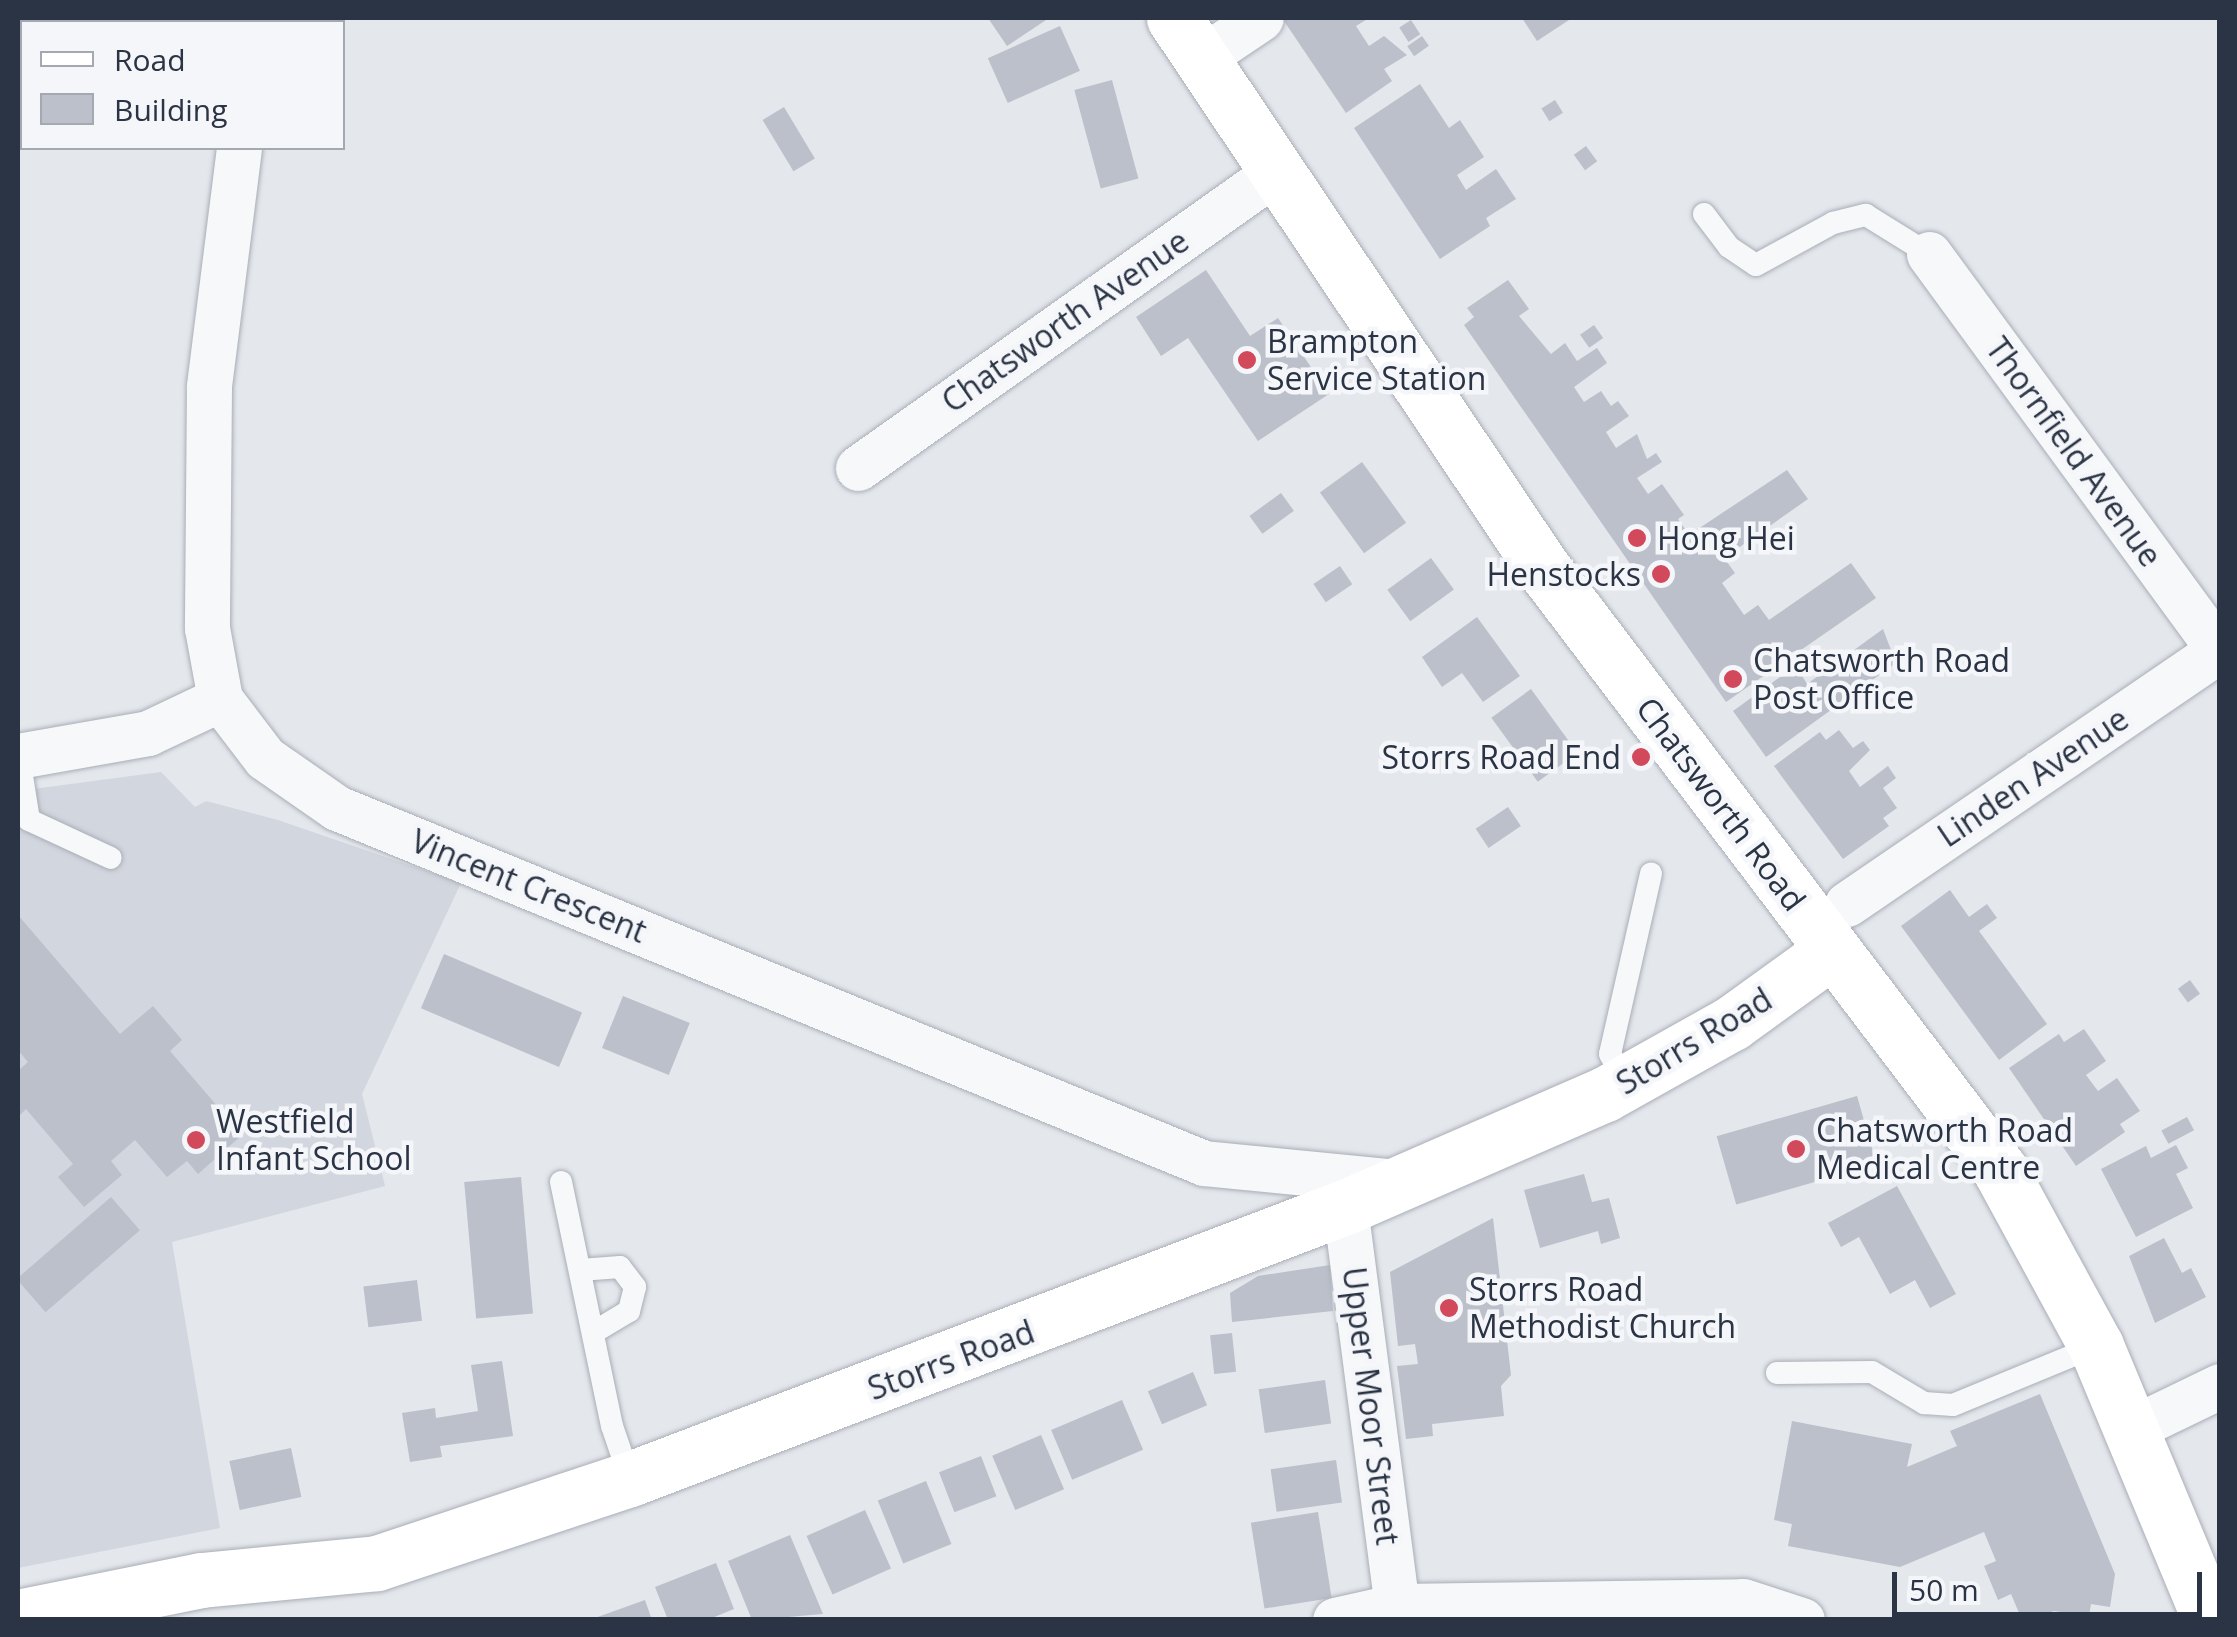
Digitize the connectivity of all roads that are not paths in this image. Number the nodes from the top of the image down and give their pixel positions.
1 (1261, 18) edge
2 (1187, 38) edge
3 (238, 150) edge
4 (1273, 174) junction
5 (1704, 214) dead end
6 (1929, 254) joint
7 (858, 468) dead end
8 (2219, 651) edge
9 (220, 699) junction
10 (18, 756) edge
11 (24, 828) edge
12 (111, 858) dead end
13 (1651, 874) dead end
14 (1838, 928) junction
15 (1626, 1084) junction
16 (561, 1182) dead end
17 (1398, 1182) junction
18 (1345, 1207) junction
19 (580, 1270) junction
20 (594, 1332) junction
21 (2096, 1346) junction
22 (1777, 1373) dead end
23 (2220, 1386) edge
24 (2133, 1428) junction
25 (630, 1479) junction
26 (1397, 1606) junction
27 (18, 1617) edge
28 (1335, 1620) edge
29 (1802, 1620) edge
30 (2210, 1620) edge

1 - 2 street
2 - 4 main road, Chatsworth Road
3 - 9 street, Vincent Crescent
4 - 7 street, Chatsworth Avenue
4 - 14 main road, Chatsworth Road
5 - 6 lane
6 - 8 street, Thornfield Avenue
8 - 14 street, Linden Avenue
9 - 10 street
9 - 17 street, Vincent Crescent
10 - 11 lane
11 - 12 lane
13 - 15 lane
14 - 15 main road, Storrs Road
14 - 21 main road, Chatsworth Road
15 - 17 main road, Storrs Road
16 - 19 lane
17 - 18 main road, Storrs Road
18 - 25 main road, Storrs Road
18 - 26 street, Upper Moor Street
19 - 20 lane
19 - 20 lane
20 - 25 lane
21 - 22 lane
21 - 24 main road, Chatsworth Road
23 - 24 street
24 - 30 main road, Chatsworth Road
25 - 27 main road, Storrs Road
26 - 28 street
26 - 29 street

